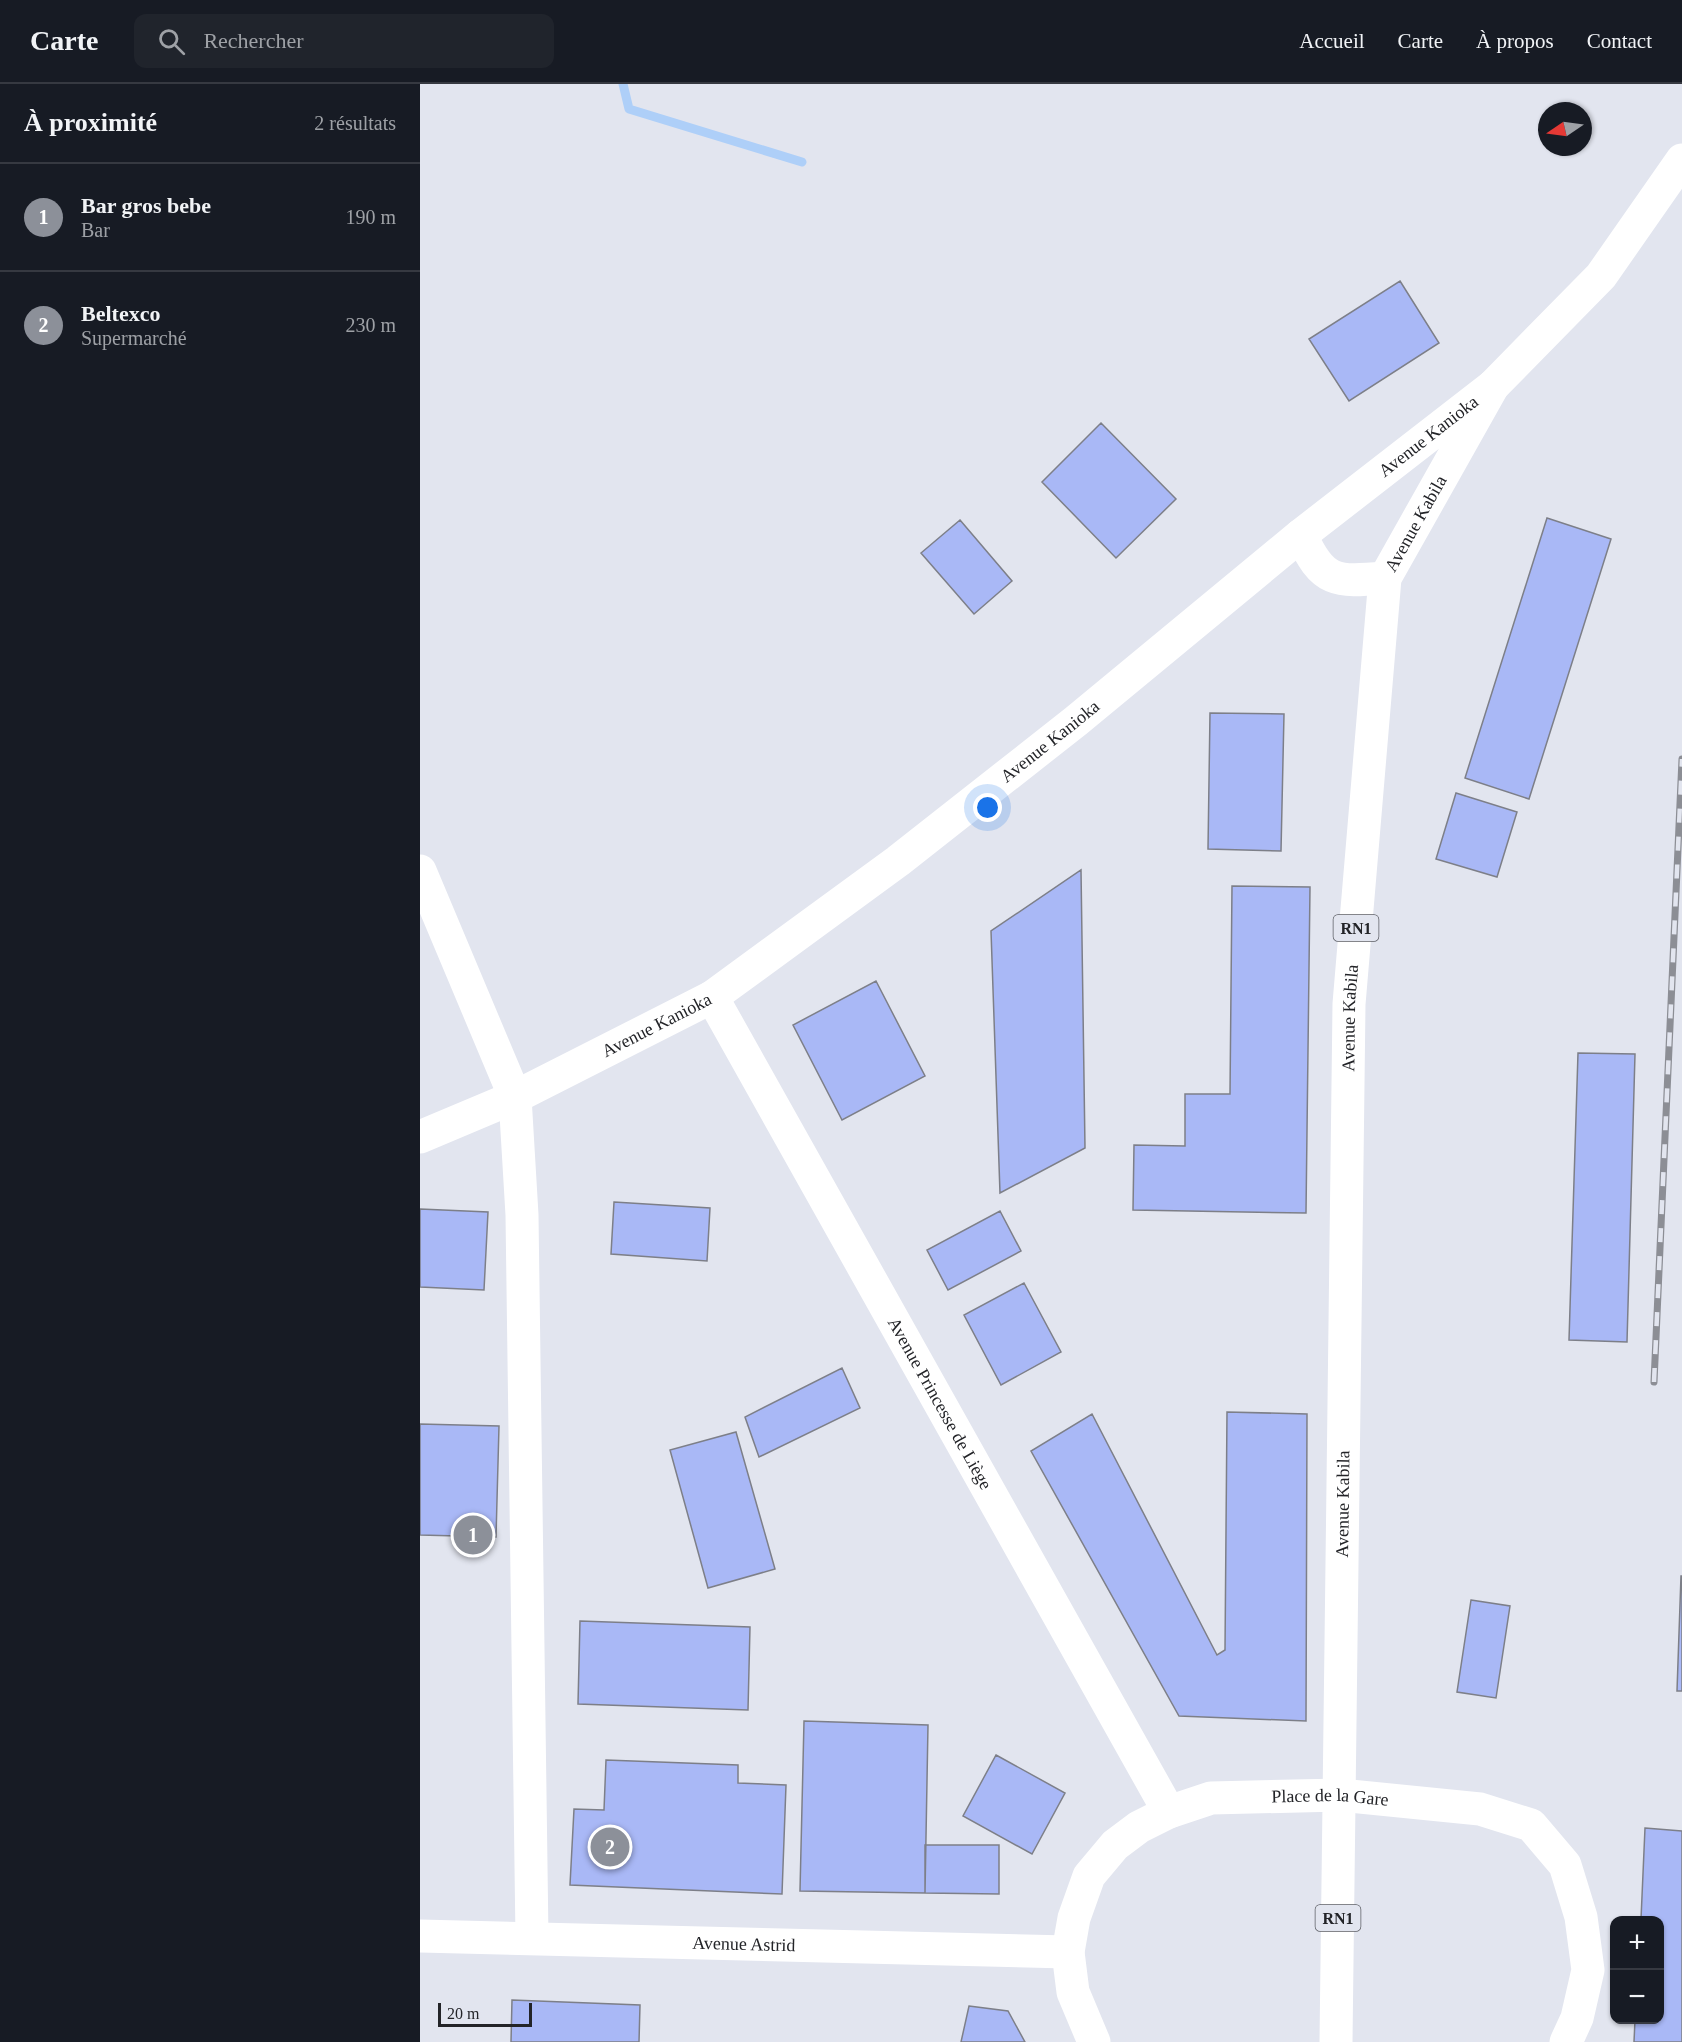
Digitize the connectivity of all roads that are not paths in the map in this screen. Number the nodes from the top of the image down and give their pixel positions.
1 (1682, 160) edge
2 (1493, 386) junction
3 (1301, 535) junction
4 (1385, 578) junction
5 (420, 871) edge
6 (712, 997) junction
7 (515, 1097) junction
8 (420, 1137) edge
9 (1340, 1795) junction
10 (1169, 1812) junction
11 (420, 1936) edge
12 (532, 1938) junction
13 (1068, 1952) junction
14 (1094, 2042) edge
15 (1336, 2042) edge
16 (1566, 2042) edge

1 - 2 main road, Avenue Kabila / RN1
2 - 3 main road, Avenue Kanioka
2 - 4 main road, Avenue Kabila / RN1
3 - 4 main road
3 - 6 main road, Avenue Kanioka
4 - 9 main road, Avenue Kabila / RN1
5 - 7 main road
6 - 7 main road, Avenue Kanioka
6 - 10 main road, Avenue Princesse de Liège
7 - 8 main road, Avenue Kanioka
7 - 12 main road
9 - 10 main road, Place de la Gare
9 - 15 main road, RN1
9 - 16 main road, Place de la Gare
10 - 13 main road, Place de la Gare
11 - 12 main road, Avenue Astrid
12 - 13 main road, Avenue Astrid
13 - 14 main road, Place de la Gare

